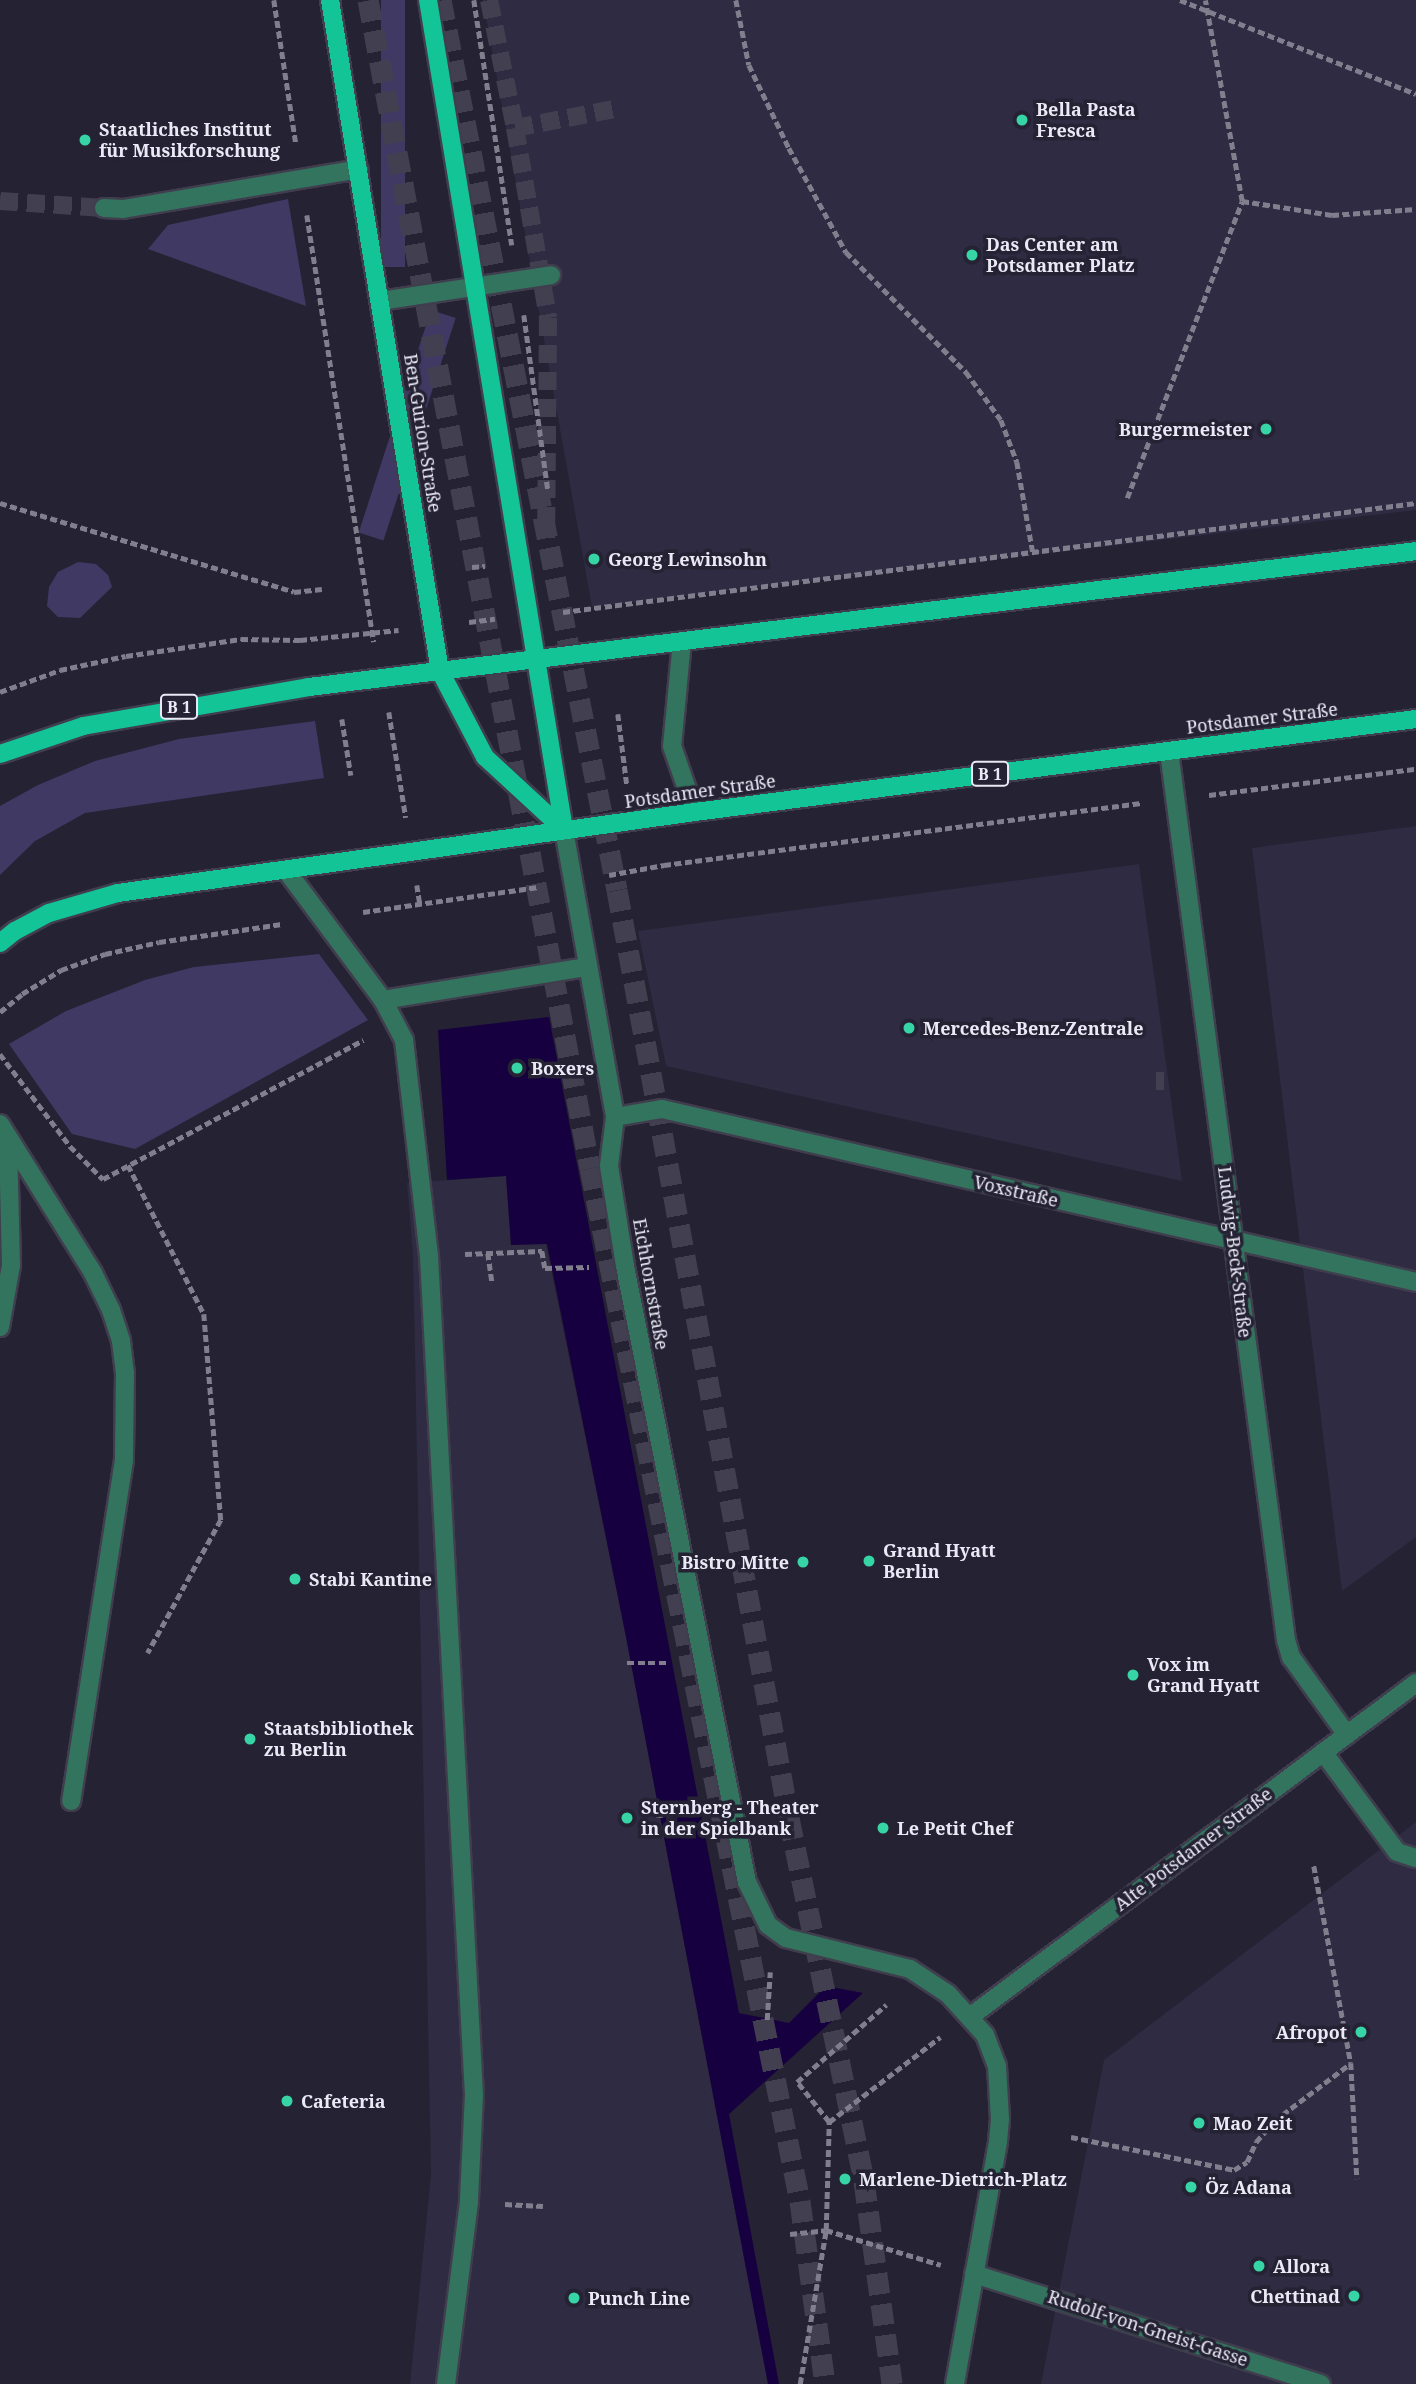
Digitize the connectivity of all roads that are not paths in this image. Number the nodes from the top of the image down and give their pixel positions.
1 (330, 0) edge
2 (428, 0) edge
3 (359, 169) junction
4 (104, 208) tunnel mouth
5 (551, 275) dead end
6 (474, 286) junction
7 (380, 301) junction
8 (1416, 551) edge
9 (682, 641) junction
10 (535, 659) junction
11 (440, 671) junction
12 (1416, 719) edge
13 (1169, 751) junction
14 (0, 754) edge
15 (695, 812) junction
16 (564, 830) junction
17 (286, 870) junction
18 (0, 943) edge
19 (587, 967) junction
20 (383, 1000) junction
21 (615, 1117) junction
22 (4, 1130) edge
23 (1233, 1242) junction
24 (1416, 1282) edge
25 (0, 1327) edge
26 (1416, 1684) edge
27 (1347, 1735) junction
28 (1323, 1752) junction
29 (71, 1801) dead end
30 (1416, 1858) edge
31 (971, 2016) junction
32 (974, 2274) junction
33 (446, 2384) edge
34 (955, 2384) edge
35 (1321, 2384) edge

1 - 3 main road, Ben-Gurion-Straße
2 - 6 main road
3 - 4 street
3 - 7 main road, Ben-Gurion-Straße
5 - 6 street
6 - 7 street
6 - 10 main road
7 - 11 main road, Ben-Gurion-Straße
8 - 9 main road, B 1
9 - 10 main road, B 1
9 - 15 street
10 - 11 main road, B 1
10 - 16 main road, Eichhornstraße
11 - 14 main road, B 1
11 - 16 main road, Ben-Gurion-Straße
12 - 13 main road, Potsdamer Straße / B 1
13 - 15 main road, Potsdamer Straße / B 1
13 - 23 street, Ludwig-Beck-Straße
15 - 16 main road, Potsdamer Straße / B 1
16 - 17 main road, Potsdamer Straße / B 1
16 - 19 street, Eichhornstraße
17 - 18 main road, Potsdamer Straße / B 1
17 - 20 street
19 - 20 street
19 - 21 street, Eichhornstraße
20 - 33 street
21 - 23 street, Voxstraße
21 - 31 street, Eichhornstraße
22 - 25 street
22 - 29 street
23 - 24 street, Voxstraße
23 - 27 street, Ludwig-Beck-Straße
26 - 27 street, Alte Potsdamer Straße
27 - 28 street, Alte Potsdamer Straße
28 - 30 street
28 - 31 street, Alte Potsdamer Straße
31 - 32 street
32 - 34 street
32 - 35 street, Rudolf-von-Gneist-Gasse

